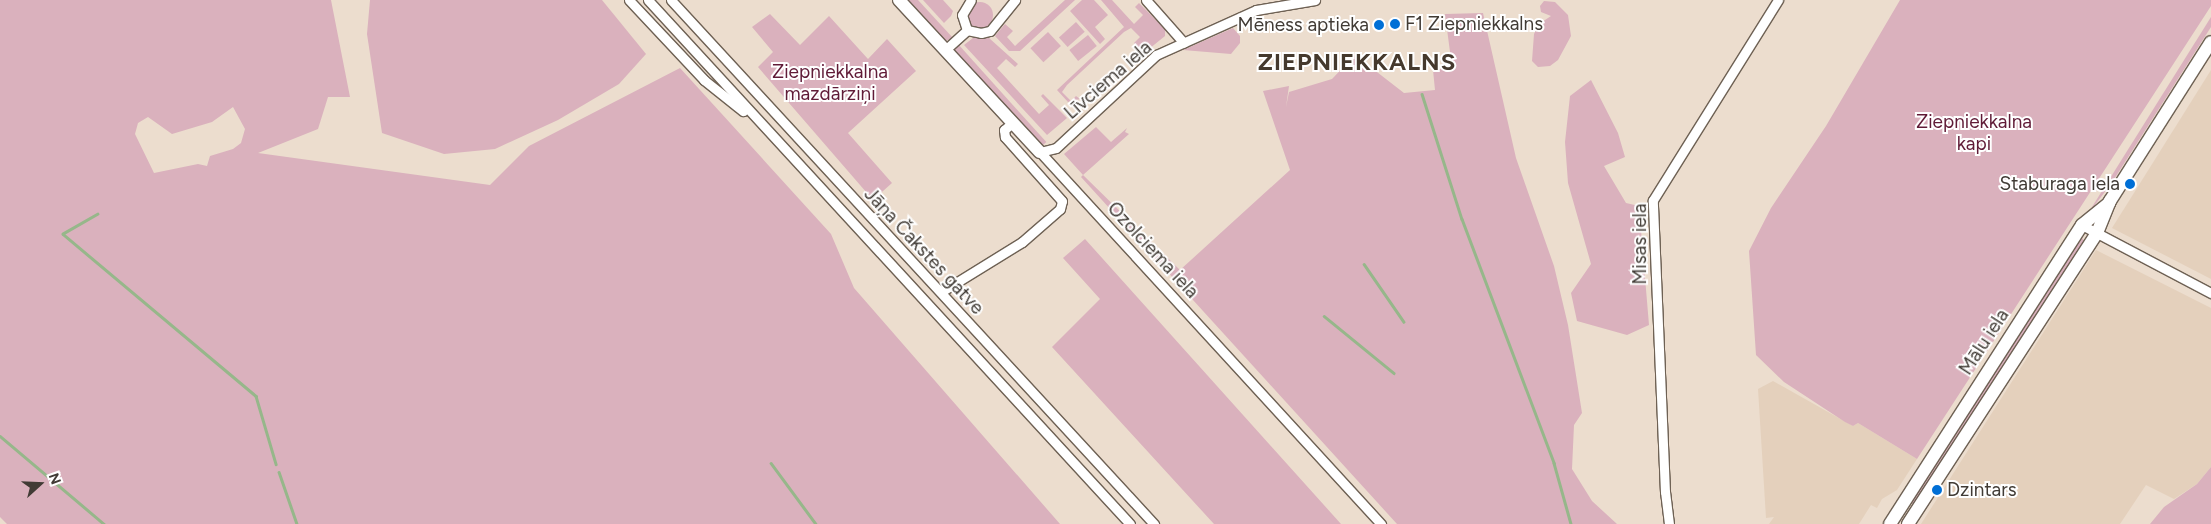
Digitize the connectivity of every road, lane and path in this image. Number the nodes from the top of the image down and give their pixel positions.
1 (629, 0) edge
2 (648, 0) edge
3 (671, 0) edge
4 (900, 0) edge
5 (971, 0) edge
6 (1015, 0) edge
7 (1146, 0) edge
8 (1315, 0) edge
9 (1778, 0) edge
10 (1255, 5) edge
11 (967, 30) junction
12 (2211, 42) edge
13 (1184, 43) junction
14 (945, 50) junction
15 (758, 123) junction
16 (1012, 123) junction
17 (1040, 152) junction
18 (2110, 201) junction
19 (2082, 225) junction
20 (2097, 233) junction
21 (941, 292) junction
22 (2211, 293) edge
23 (1898, 511) junction
24 (1910, 522) edge
25 (1130, 524) edge
26 (1154, 524) edge
27 (1381, 524) edge
28 (1669, 524) edge
29 (1890, 524) edge

1 - 15 street
2 - 15 street, Jāņa Čakstes gatve
3 - 21 street, Jāņa Čakstes gatve
4 - 14 street, Ozolciema iela
5 - 11 street
6 - 11 street
7 - 13 street
8 - 10 street, Līvciema iela
9 - 28 street, Misas iela
10 - 13 street, Līvciema iela
11 - 14 street
12 - 18 street, Mālu iela
13 - 17 street, Līvciema iela
14 - 16 street, Ozolciema iela
15 - 25 street, Jāņa Čakstes gatve
16 - 17 street, Ozolciema iela
16 - 21 street
17 - 27 street, Ozolciema iela
18 - 19 street, Mālu iela
18 - 20 street, Mālu iela
19 - 20 street
19 - 23 street, Mālu iela
20 - 22 street
20 - 24 street, Mālu iela
21 - 26 street, Jāņa Čakstes gatve
23 - 24 street, Mālu iela
23 - 29 street, Mālu iela

